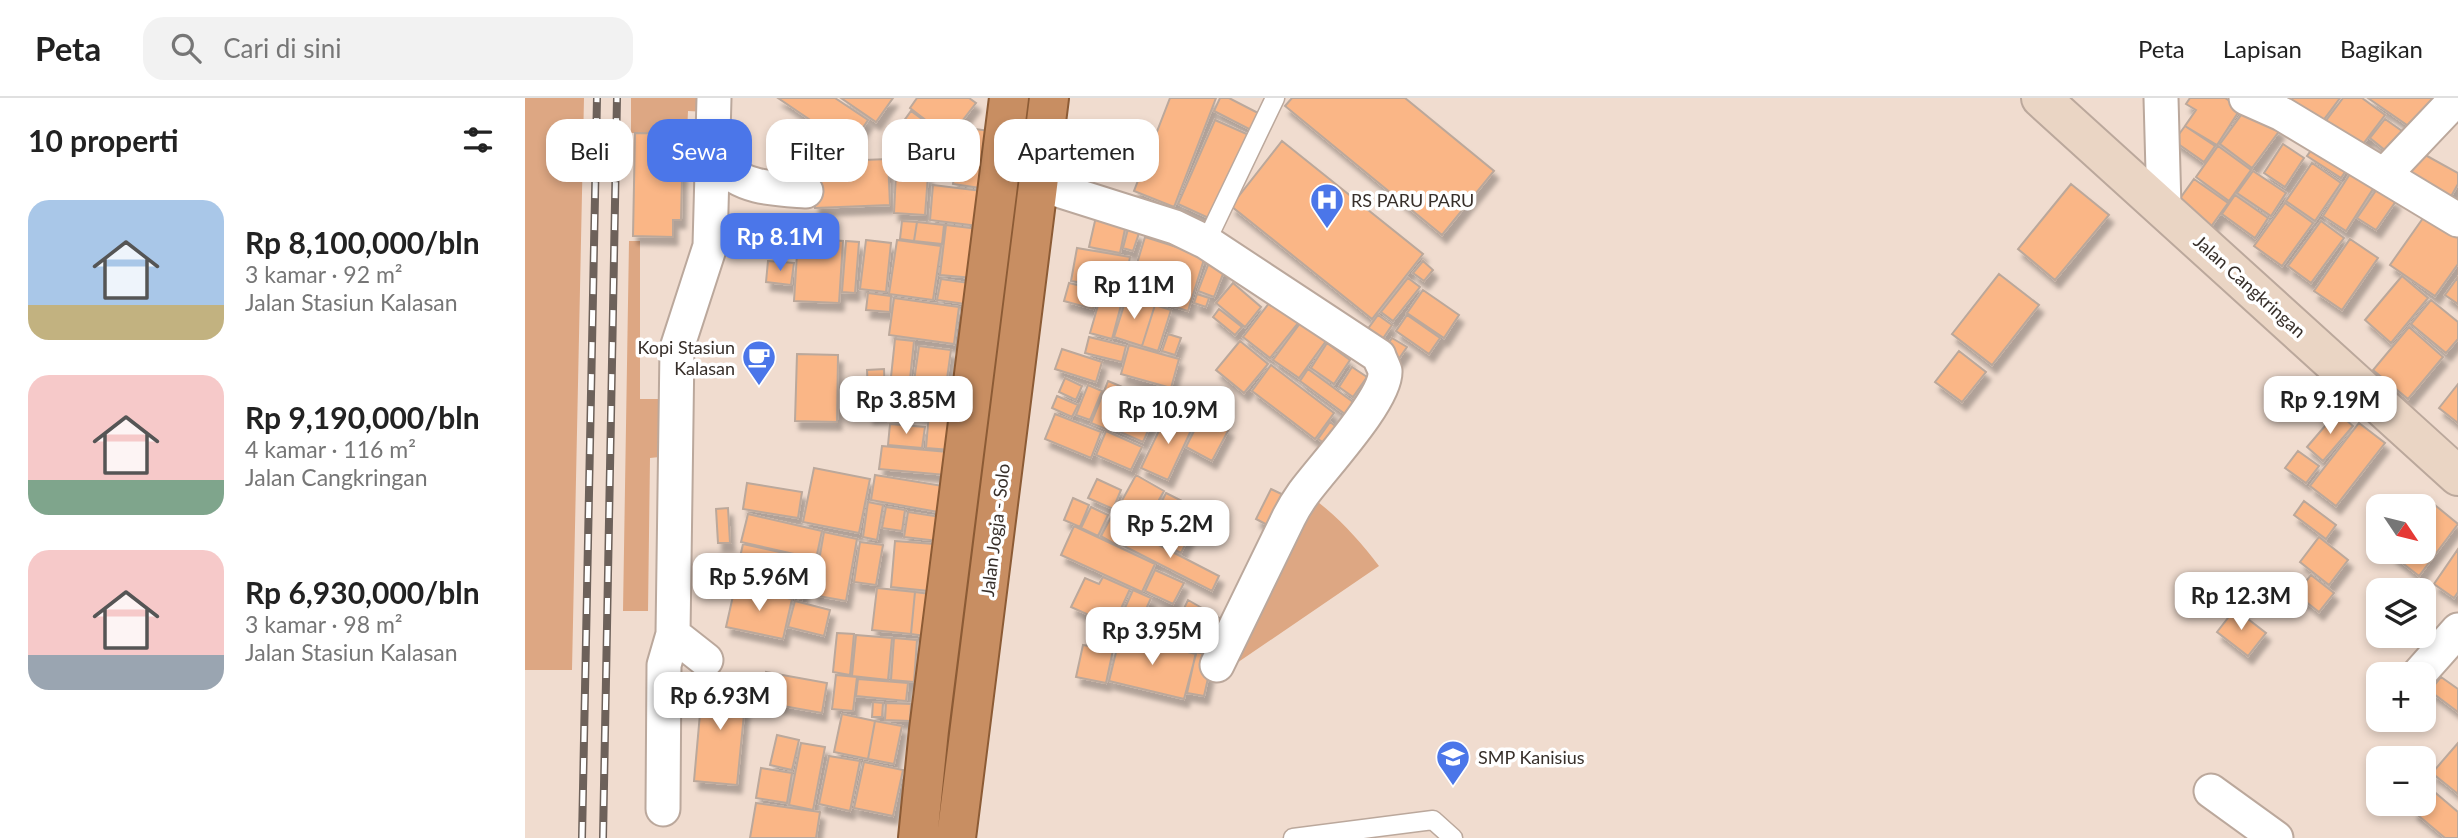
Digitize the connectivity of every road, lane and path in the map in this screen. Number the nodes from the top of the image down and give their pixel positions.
1 (714, 98) edge
2 (1009, 98) edge
3 (1049, 98) edge
4 (1275, 98) edge
5 (2041, 98) edge
6 (2161, 98) edge
7 (2246, 98) edge
8 (2457, 98) edge
9 (714, 119) edge
10 (2385, 175) junction
11 (712, 182) edge
12 (750, 182) edge
13 (1039, 184) junction
14 (806, 191) dead end
15 (2164, 208) junction
16 (2458, 220) edge
17 (1206, 242) junction
18 (2458, 476) edge
19 (2458, 630) edge
20 (673, 635) junction
21 (706, 660) dead end
22 (2430, 662) edge
23 (1217, 665) dead end
24 (2211, 791) dead end
25 (663, 809) dead end
26 (918, 838) edge
27 (956, 838) edge
28 (1293, 838) edge
29 (1453, 838) edge
30 (2276, 838) edge

1 - 9 street
2 - 26 highway
3 - 13 highway, Jalan Jogja - Solo
4 - 17 lane
5 - 15 main road, Jalan Cangkringan
6 - 15 street
7 - 10 street
8 - 10 street
10 - 16 street
11 - 20 street
12 - 14 street
13 - 17 street
13 - 27 highway, Jalan Jogja - Solo
15 - 18 main road, Jalan Cangkringan
17 - 23 street
19 - 22 street
20 - 21 street
20 - 25 street
24 - 30 street
28 - 29 lane

